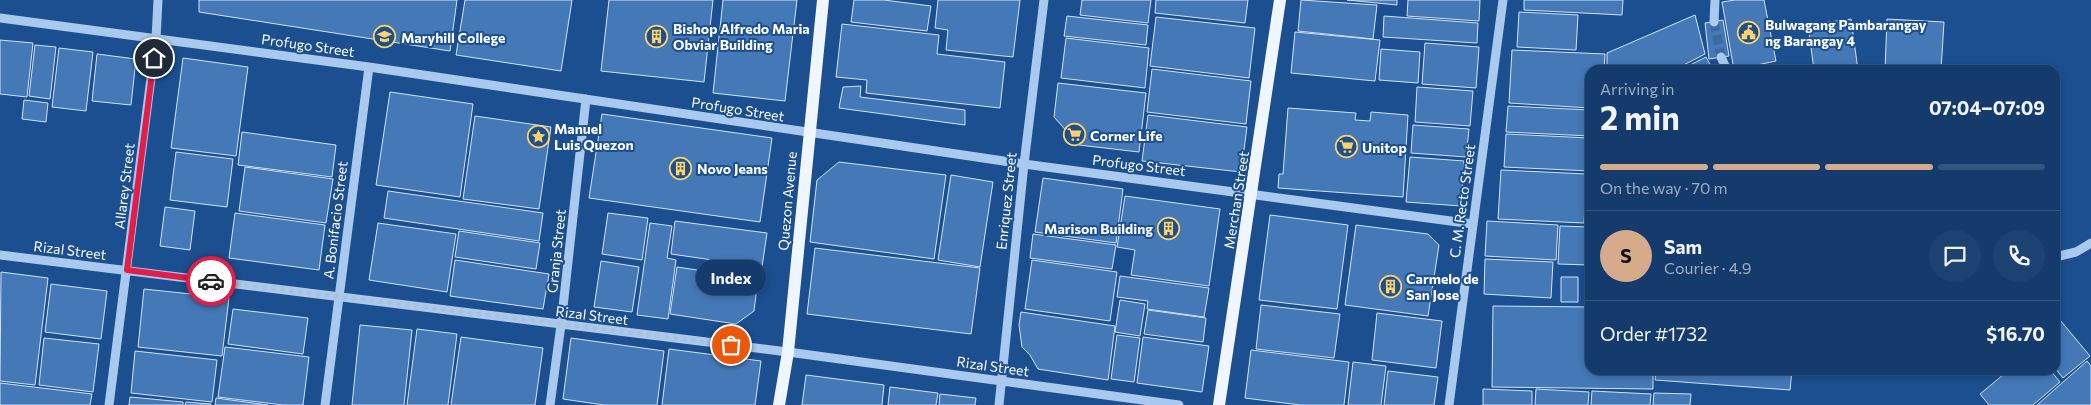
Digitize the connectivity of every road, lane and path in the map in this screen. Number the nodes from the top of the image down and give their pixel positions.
1 (158, 0) edge
2 (823, 0) edge
3 (1044, 0) edge
4 (1280, 0) edge
5 (1503, 0) edge
6 (1715, 0) edge
7 (0, 18) edge
8 (1714, 22) tunnel mouth
9 (156, 38) junction
10 (1721, 57) tunnel mouth
11 (1725, 65) edge
12 (369, 67) junction
13 (586, 99) junction
14 (808, 134) junction
15 (1024, 164) junction
16 (1252, 194) junction
17 (1472, 224) junction
18 (2091, 243) edge
19 (0, 255) edge
20 (2060, 256) edge
21 (127, 270) junction
22 (339, 298) junction
23 (561, 325) junction
24 (788, 352) junction
25 (1001, 381) junction
26 (109, 405) edge
27 (325, 405) edge
28 (550, 405) edge
29 (780, 405) edge
30 (999, 405) edge
31 (1179, 405) edge
32 (1219, 405) edge
33 (1449, 405) edge

1 - 9 street, Allarey Street
2 - 14 main road, Quezon Avenue
3 - 15 street, Enriquez Street
4 - 16 main road, Merchan Street
5 - 17 street, C. M. Recto Street
6 - 8 street
7 - 9 street, Profugo Street
9 - 12 street, Profugo Street
9 - 21 street, Allarey Street
10 - 11 street
12 - 13 street, Profugo Street
12 - 22 street, A. Bonifacio Street
13 - 14 street, Profugo Street
13 - 23 street, Granja Street
14 - 15 street, Profugo Street
14 - 24 main road, Quezon Avenue
15 - 16 street, Profugo Street
15 - 25 street, Enriquez Street
16 - 17 street, Profugo Street
16 - 32 main road, Merchan Street
17 - 33 street, C. M. Recto Street
18 - 20 street
19 - 21 street, Rizal Street
21 - 22 street, Rizal Street
21 - 26 street, Allarey Street
22 - 23 street, Rizal Street
22 - 27 street, A. Bonifacio Street
23 - 24 street, Rizal Street
23 - 28 street, Granja Street
24 - 25 street, Rizal Street
24 - 29 main road, Quezon Avenue
25 - 30 street, Enriquez Street
25 - 31 street, Rizal Street

